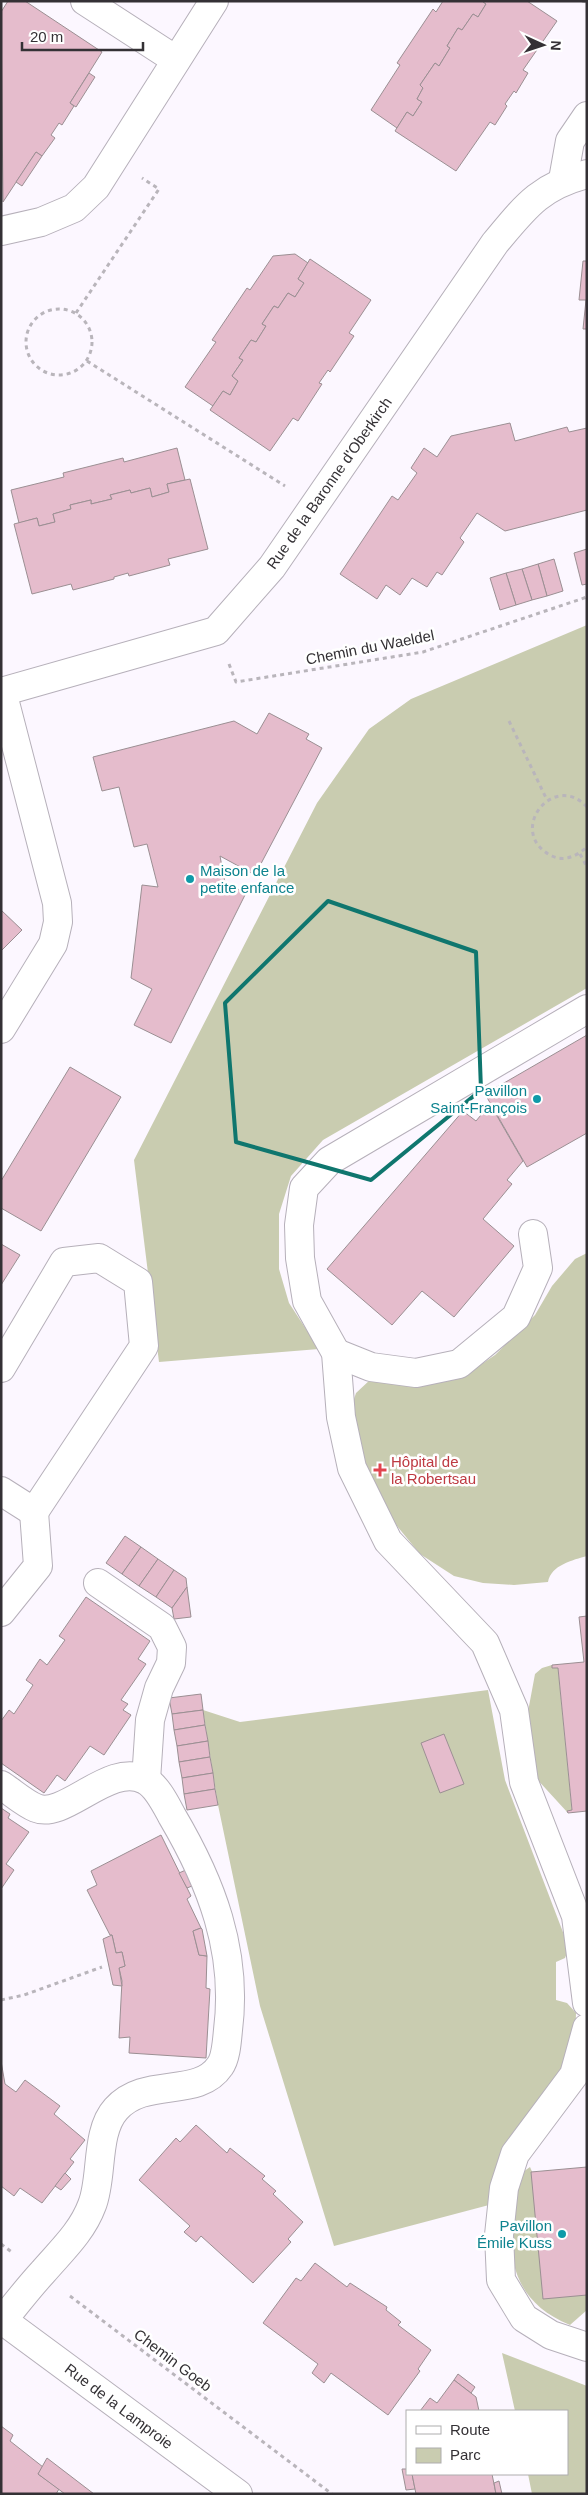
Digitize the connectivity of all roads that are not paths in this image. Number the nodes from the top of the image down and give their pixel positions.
1 (86, 1) edge
2 (214, 1) edge
3 (176, 60) junction
4 (587, 116) edge
5 (575, 177) edge
6 (1, 231) edge
7 (2, 692) edge
8 (587, 1009) edge
9 (1, 1029) edge
10 (533, 1234) dead end
11 (336, 1354) junction
12 (1, 1368) edge
13 (1, 1490) edge
14 (34, 1512) junction
15 (98, 1583) dead end
16 (1, 1612) edge
17 (146, 1780) junction
18 (1, 1785) edge
19 (587, 2003) edge
20 (587, 2028) edge
21 (2, 2319) edge
22 (587, 2347) edge
23 (238, 2494) edge

1 - 3 street
2 - 3 street
3 - 6 street
4 - 5 street
5 - 7 street, Rue de la Baronne d'Oberkirch
7 - 9 street
8 - 11 street
10 - 11 street
11 - 19 street
12 - 14 street
13 - 14 street
14 - 16 street
15 - 17 street
17 - 18 street
17 - 21 street
20 - 22 street
21 - 23 street, Rue de la Lamproie

